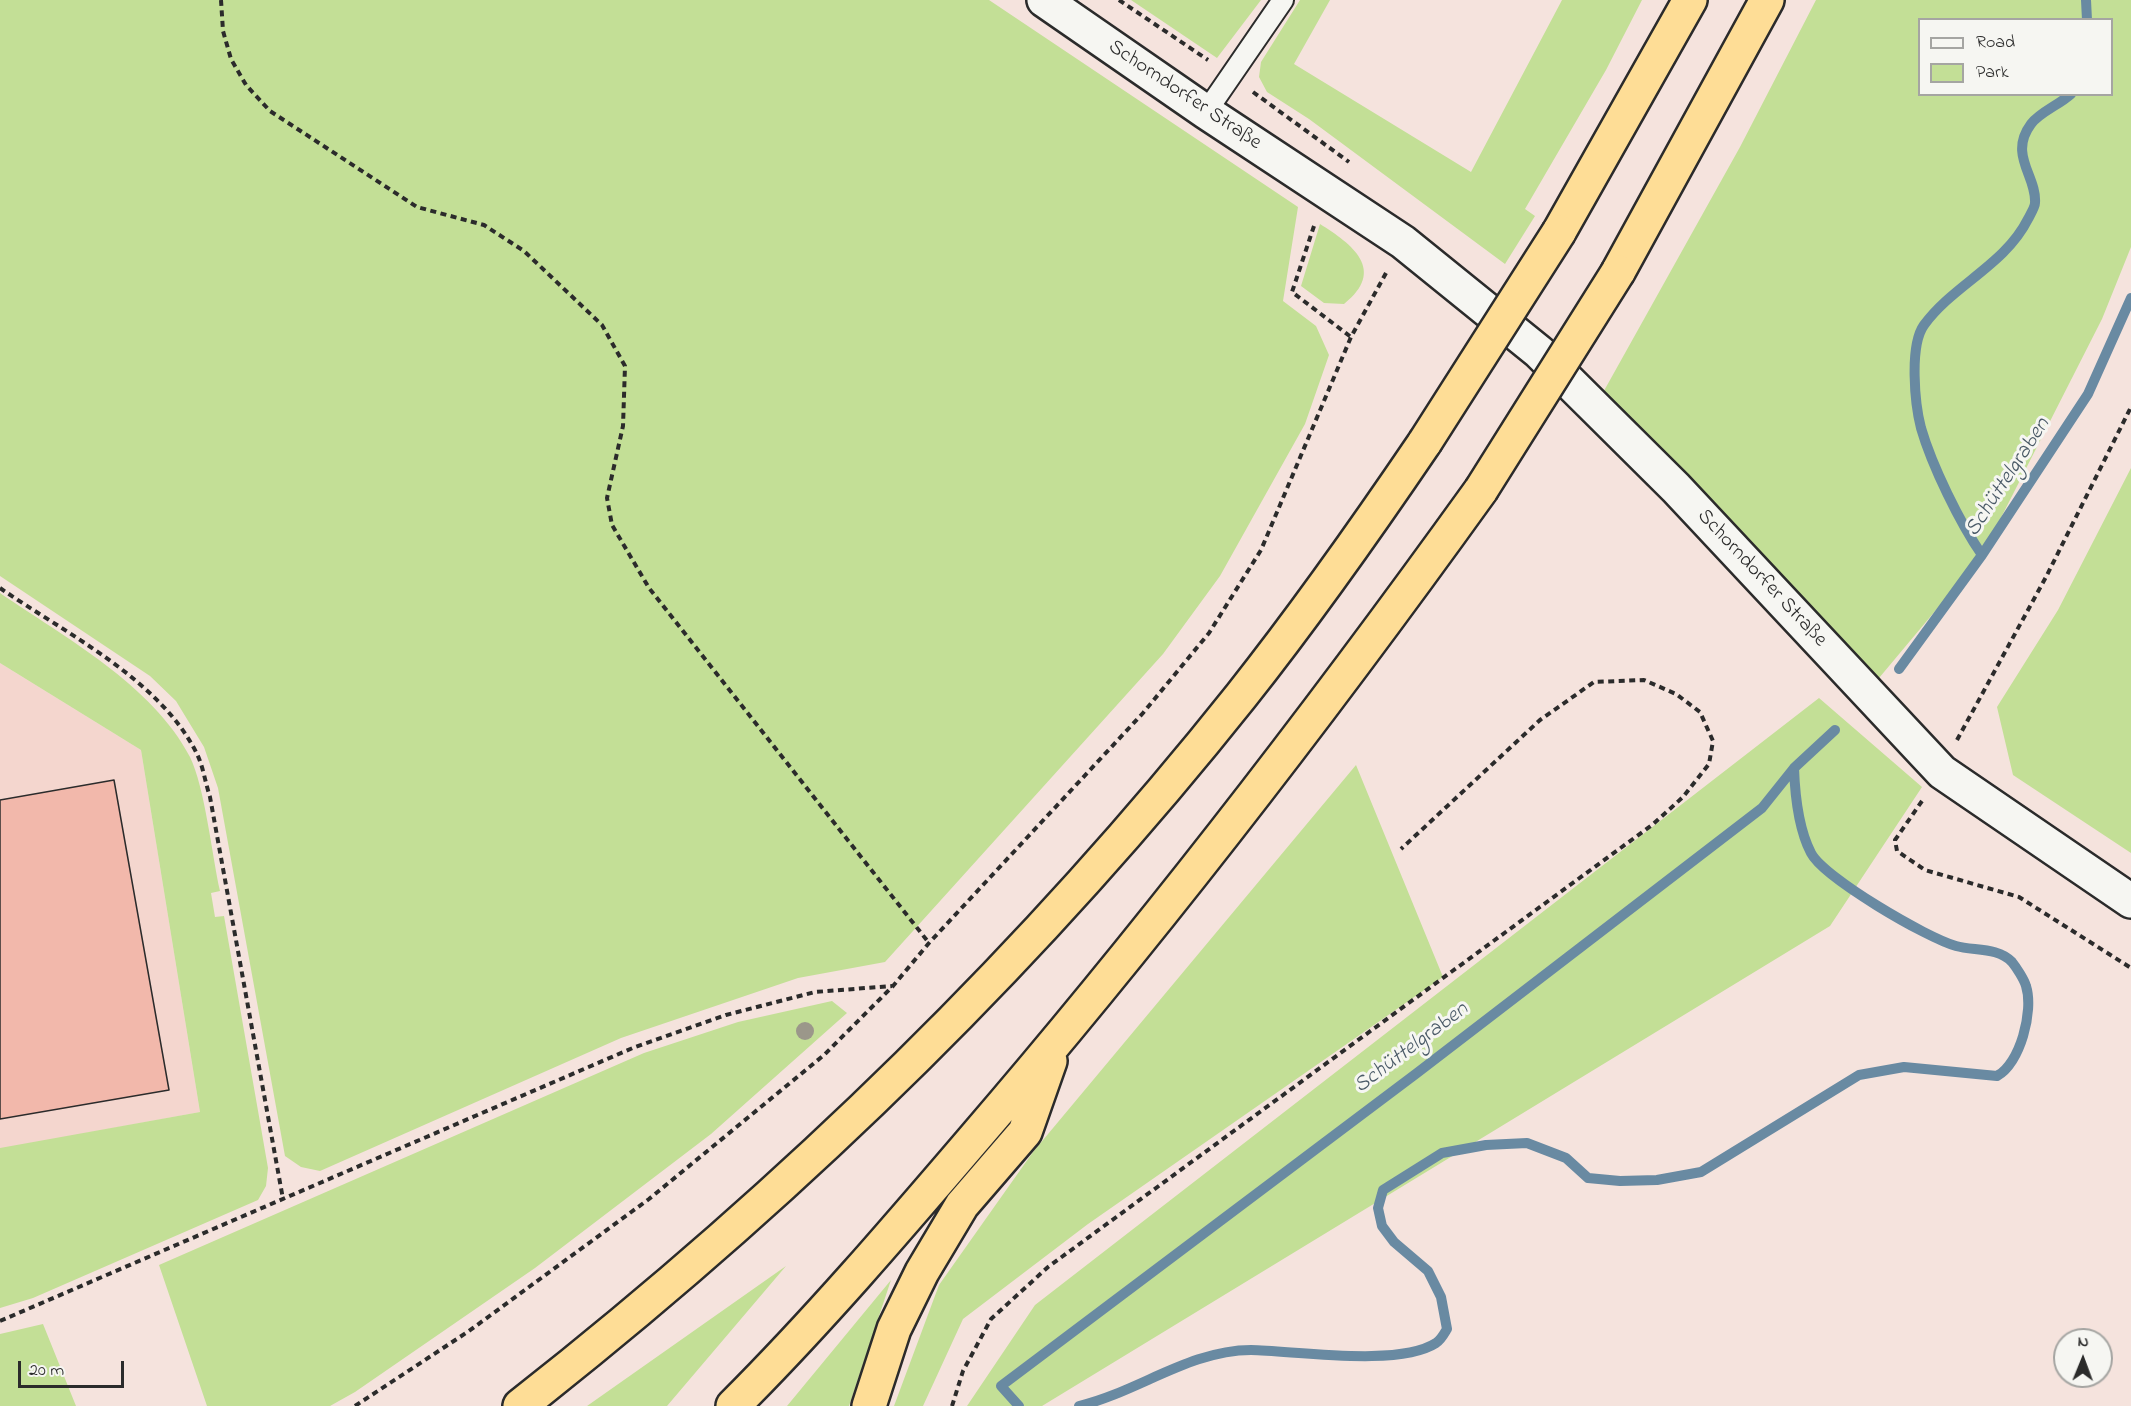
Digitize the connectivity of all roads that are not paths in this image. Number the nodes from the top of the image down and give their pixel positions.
1 (1044, 0) edge
2 (1283, 0) edge
3 (1690, 0) edge
4 (1767, 0) edge
5 (1206, 112) junction
6 (2131, 900) edge
7 (1056, 1044) junction
8 (520, 1406) edge
9 (733, 1406) edge
10 (869, 1406) edge

1 - 5 main road, Schorndorfer Straße
2 - 5 lane
3 - 8 highway, bridge
4 - 7 highway, bridge
5 - 6 main road, Schorndorfer Straße
7 - 9 highway
7 - 10 highway

